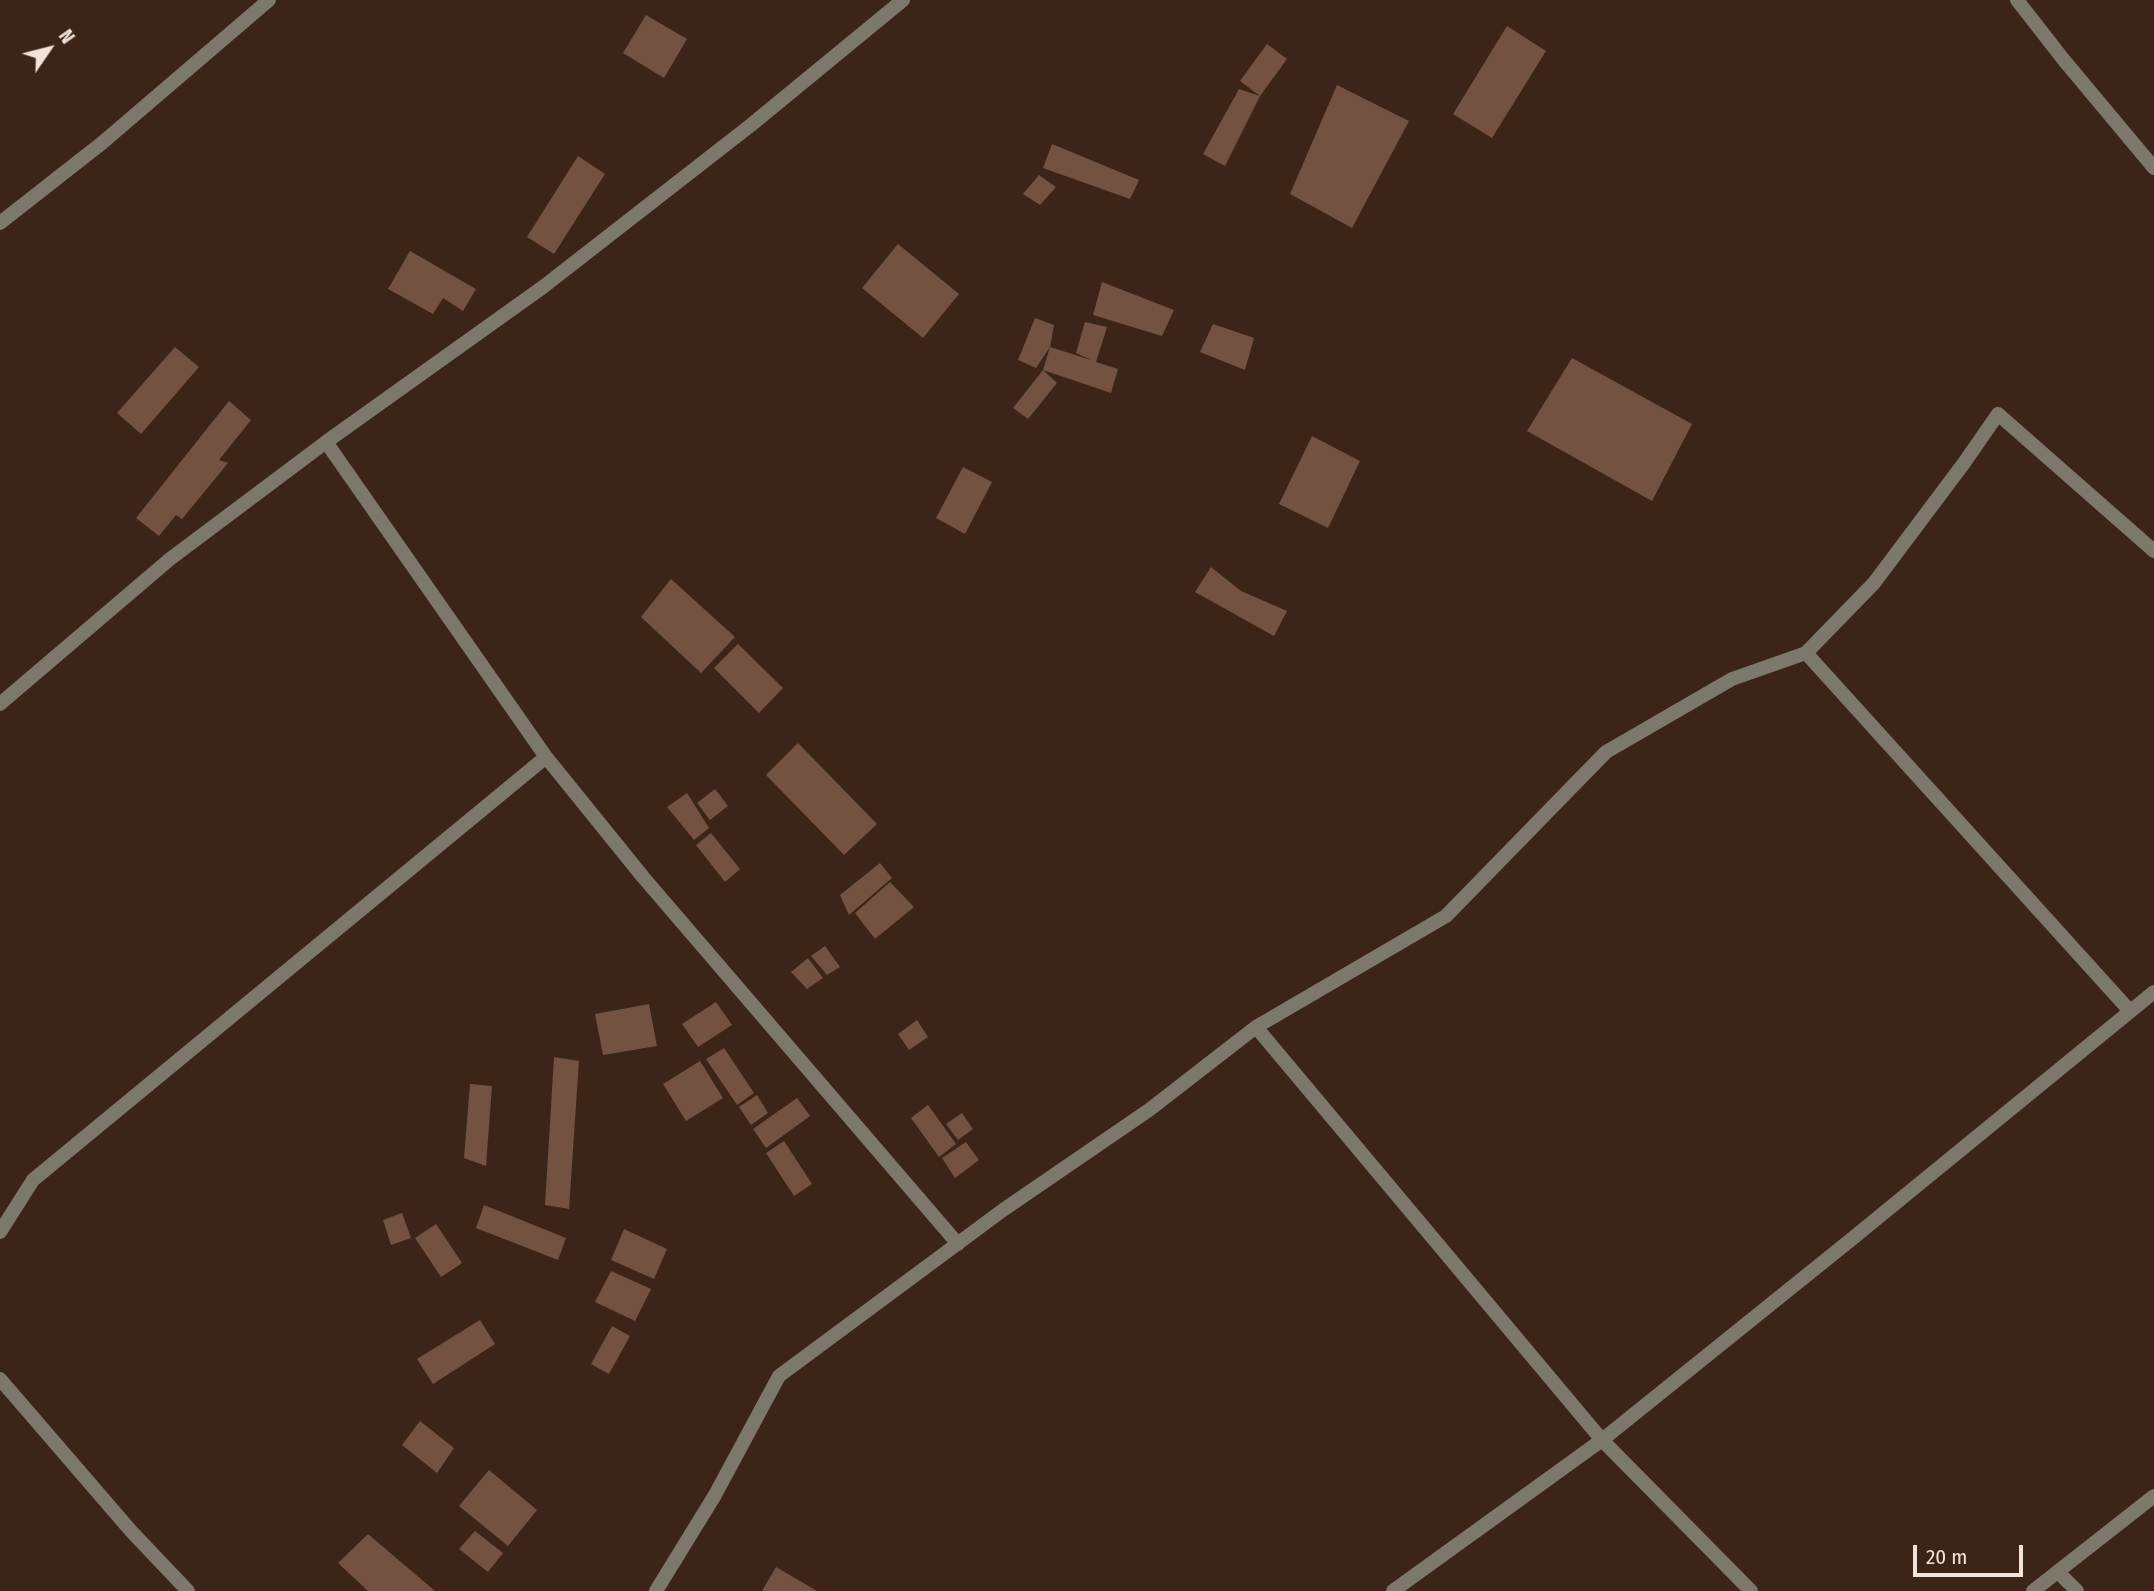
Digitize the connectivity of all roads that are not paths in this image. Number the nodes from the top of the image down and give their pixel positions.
1 (269, 0) edge
2 (904, 0) edge
3 (2017, 0) edge
4 (2154, 168) edge
5 (0, 223) edge
6 (326, 442) junction
7 (2154, 551) edge
8 (1806, 653) junction
9 (0, 704) edge
10 (546, 757) junction
11 (2154, 992) edge
12 (2130, 1011) junction
13 (1256, 1027) junction
14 (0, 1232) edge
15 (958, 1244) junction
16 (0, 1379) edge
17 (1602, 1440) junction
18 (2154, 1496) edge
19 (2059, 1573) junction
20 (188, 1591) edge
21 (656, 1591) edge
22 (1393, 1591) edge
23 (1751, 1591) edge
24 (2033, 1591) edge
25 (2077, 1591) edge

1 - 5 street
2 - 6 street
3 - 4 street
6 - 9 street
6 - 10 street
7 - 8 street
8 - 12 street
8 - 13 street
10 - 14 street
10 - 15 street
11 - 12 street
12 - 17 street
13 - 15 street
13 - 17 street
15 - 21 street
16 - 20 street
17 - 22 street
17 - 23 street
18 - 19 street
19 - 24 street
19 - 25 street

